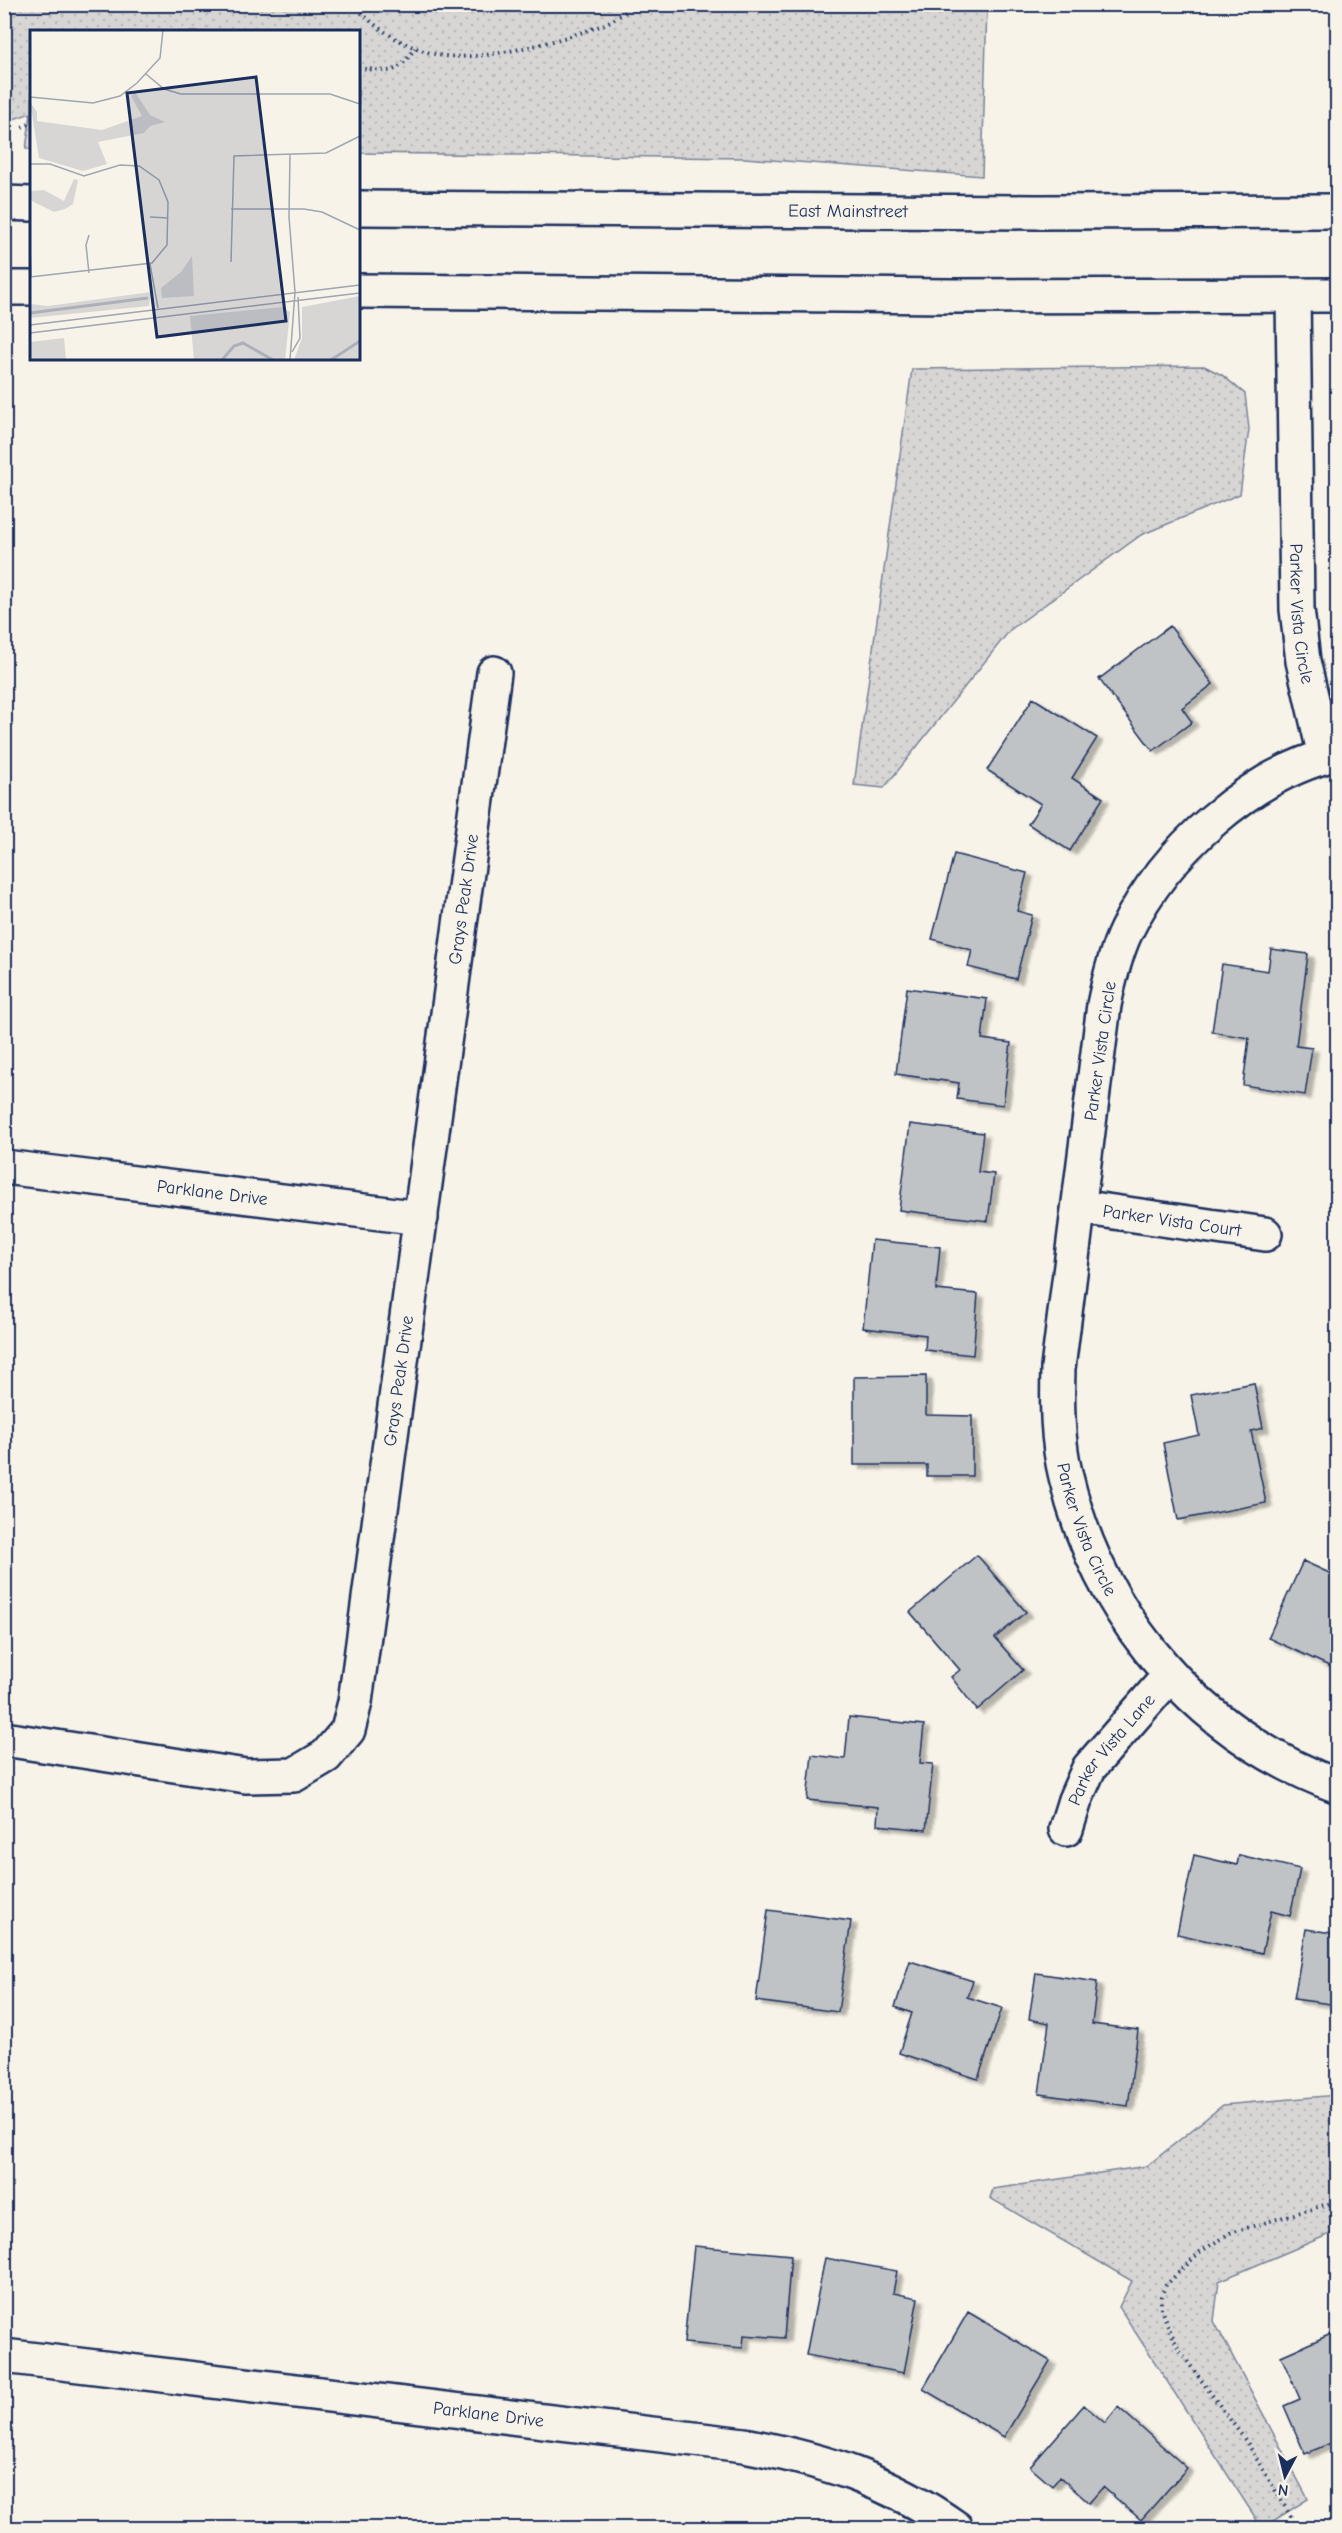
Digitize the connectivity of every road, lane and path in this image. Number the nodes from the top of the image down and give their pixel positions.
1 (353, 4) edge
2 (637, 4) edge
3 (415, 48) junction
4 (360, 68) edge
5 (30, 124) edge
6 (22, 128) dead end
7 (4, 203) edge
8 (30, 204) edge
9 (360, 208) edge
10 (1338, 211) edge
11 (4, 288) edge
12 (30, 288) edge
13 (360, 291) edge
14 (1338, 295) edge
15 (1293, 296) junction
16 (494, 673) dead end
17 (1331, 754) edge
18 (4, 1167) edge
19 (1079, 1208) junction
20 (421, 1218) junction
21 (1265, 1234) dead end
22 (1169, 1676) junction
23 (4, 1739) edge
24 (1338, 1786) edge
25 (1066, 1829) dead end
26 (1338, 2201) edge
27 (4, 2356) edge
28 (1291, 2517) dead end
29 (956, 2529) edge

1 - 3 path
2 - 3 path
3 - 4 path
5 - 6 path
7 - 8 street
9 - 10 street, East Mainstreet
11 - 12 street
13 - 15 street
14 - 15 street
15 - 17 street, Parker Vista Circle
16 - 20 street, Grays Peak Drive
17 - 19 street, Parker Vista Circle
18 - 20 street, Parklane Drive
19 - 21 street, Parker Vista Court
19 - 22 street, Parker Vista Circle
20 - 23 street, Grays Peak Drive
22 - 24 street, Parker Vista Circle
22 - 25 street, Parker Vista Lane
26 - 28 path
27 - 29 street, Parklane Drive

